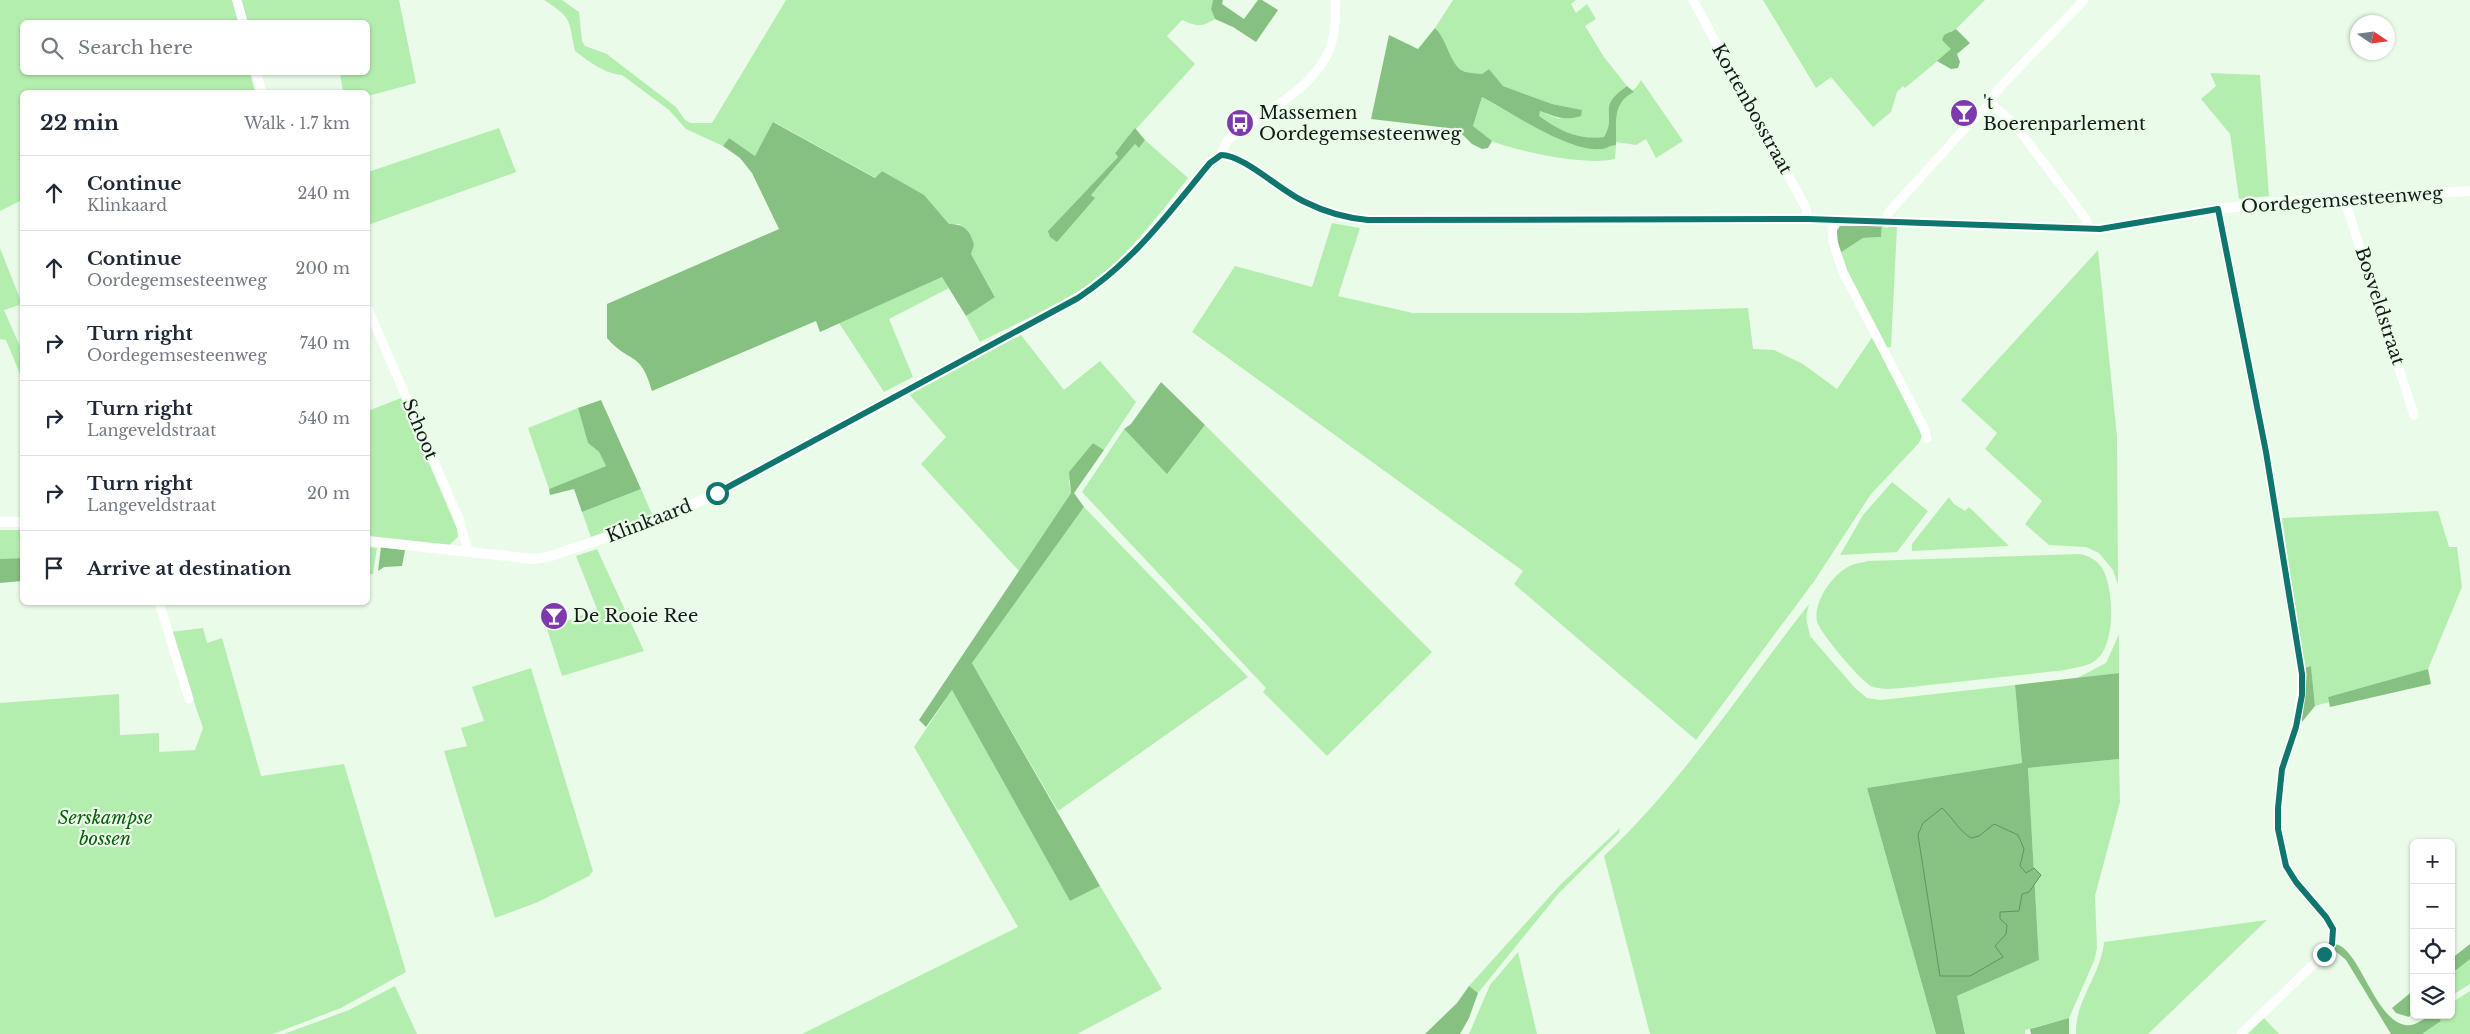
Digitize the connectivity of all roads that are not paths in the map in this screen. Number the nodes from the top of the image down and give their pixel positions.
1 (237, 0) edge
2 (1335, 0) edge
3 (1693, 0) edge
4 (2084, 0) edge
5 (242, 20) edge
6 (257, 75) edge
7 (261, 90) edge
8 (1991, 104) junction
9 (1221, 155) junction
10 (2470, 191) edge
11 (2344, 198) junction
12 (2218, 209) junction
13 (1808, 219) junction
14 (1832, 220) junction
15 (1887, 223) junction
16 (2088, 229) junction
17 (370, 314) edge
18 (2414, 415) dead end
19 (1927, 438) dead end
20 (0, 522) edge
21 (20, 522) edge
22 (370, 541) edge
23 (468, 550) junction
24 (160, 605) edge
25 (188, 700) dead end
26 (2240, 1034) edge

1 - 5 street
2 - 9 street
3 - 13 street, Kortenbosstraat
4 - 8 street
6 - 7 street
8 - 15 street
8 - 16 street
9 - 13 street, Oordegemsesteenweg
9 - 23 street, Klinkaard
10 - 11 street, Oordegemsesteenweg
11 - 12 street, Oordegemsesteenweg
11 - 18 street, Bosveldstraat
12 - 16 street, Oordegemsesteenweg
12 - 26 street
13 - 14 street, Oordegemsesteenweg
14 - 15 street, Oordegemsesteenweg
14 - 19 street
15 - 16 street, Oordegemsesteenweg
17 - 23 street, Schoot
20 - 21 street
22 - 23 street, Klinkaard
24 - 25 street

